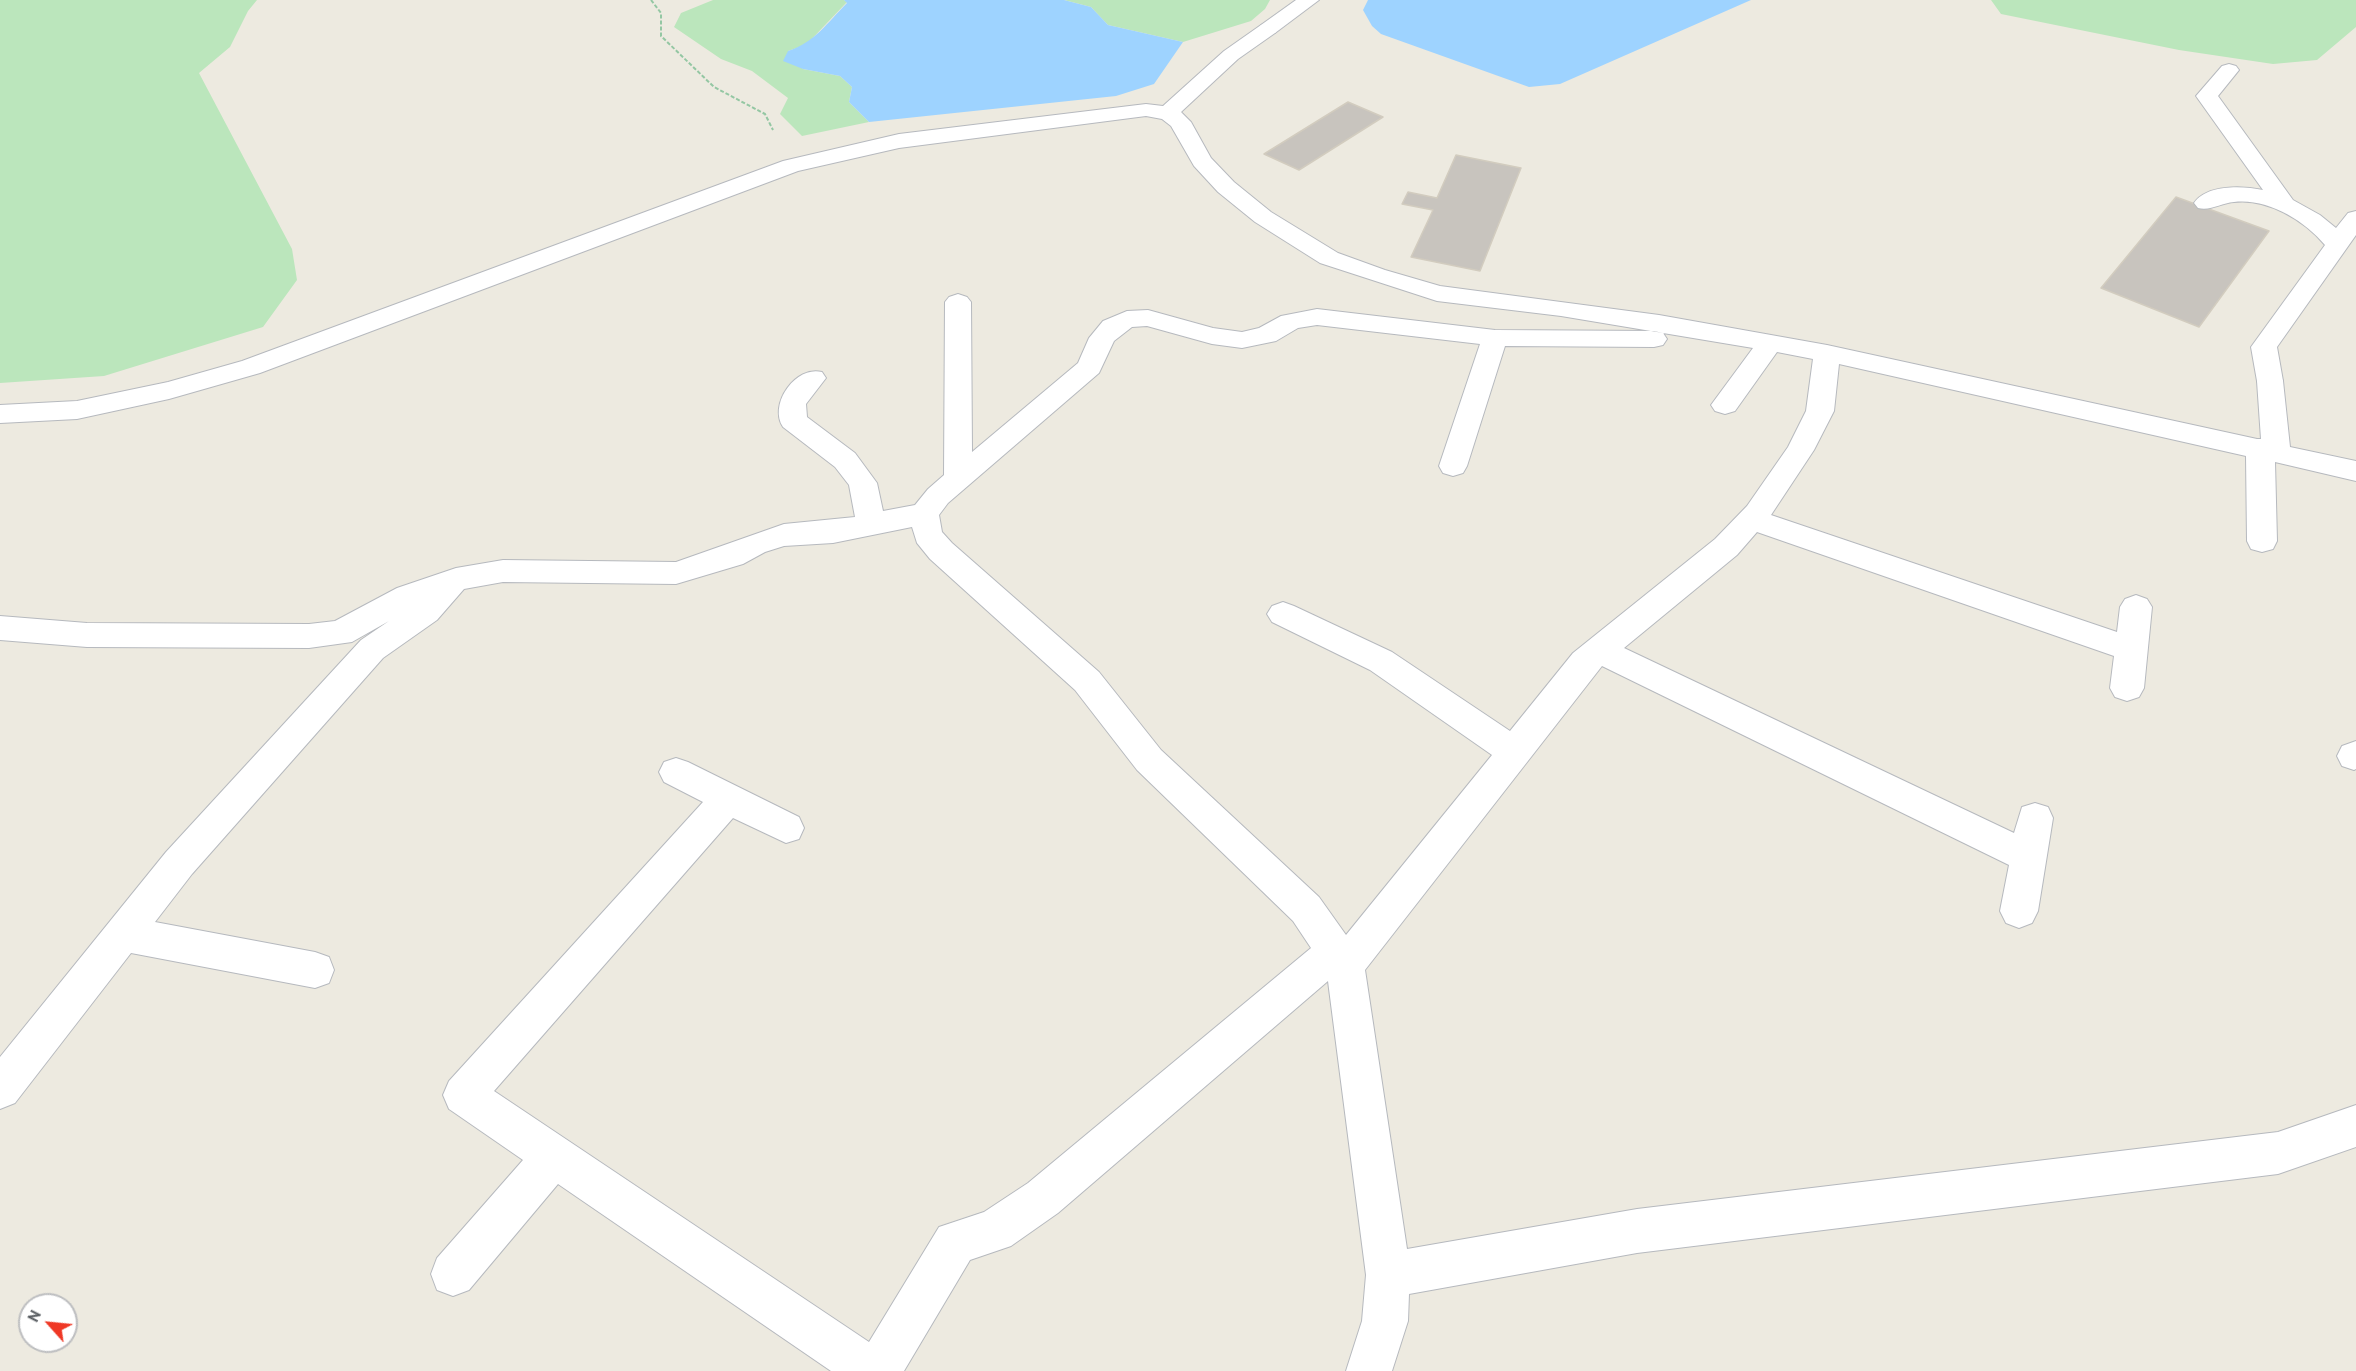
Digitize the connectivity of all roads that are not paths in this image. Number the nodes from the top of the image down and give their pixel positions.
1 (1310, 0) edge
2 (2229, 70) dead end
3 (1168, 113) junction
4 (2206, 203) dead end
5 (2284, 204) junction
6 (2356, 218) edge
7 (2337, 244) junction
8 (958, 302) dead end
9 (1712, 334) junction
10 (1495, 339) junction
11 (1771, 342) junction
12 (1827, 353) junction
13 (813, 378) dead end
14 (1725, 405) dead end
15 (0, 414) edge
16 (2268, 450) junction
17 (1453, 466) dead end
18 (2356, 471) edge
19 (958, 479) junction
20 (924, 514) junction
21 (1752, 519) junction
22 (872, 523) junction
23 (2262, 541) dead end
24 (456, 579) junction
25 (2136, 607) dead end
26 (1282, 615) dead end
27 (0, 628) edge
28 (2131, 649) junction
29 (1598, 650) junction
30 (2127, 688) dead end
31 (1514, 752) junction
32 (676, 772) dead end
33 (729, 798) junction
34 (2035, 819) dead end
35 (786, 828) dead end
36 (2028, 857) junction
37 (2019, 911) dead end
38 (124, 934) junction
39 (1340, 959) junction
40 (315, 970) dead end
41 (0, 1089) edge
42 (2356, 1126) edge
43 (554, 1156) junction
44 (453, 1274) dead end
45 (1388, 1275) junction
46 (873, 1371) edge
47 (878, 1371) edge
48 (1369, 1371) edge

1 - 3 street
2 - 5 street
3 - 9 street
3 - 15 street
4 - 5 street
5 - 7 street
6 - 7 street
7 - 16 street
8 - 19 street
9 - 10 street
9 - 11 street
10 - 17 street
10 - 19 street
11 - 12 street
11 - 14 street
12 - 16 street
12 - 21 street
13 - 22 street
16 - 18 street
16 - 23 street
19 - 20 street
20 - 22 street
20 - 39 street
21 - 28 street
21 - 29 street
22 - 24 street
24 - 27 street
24 - 38 street
25 - 28 street
26 - 31 street
28 - 30 street
29 - 31 street
29 - 36 street
31 - 39 street
32 - 33 street
33 - 35 street
33 - 43 street
34 - 36 street
36 - 37 street
38 - 40 street
38 - 41 street
39 - 45 street
39 - 47 street
42 - 45 street
43 - 44 street
43 - 46 street
45 - 48 street

